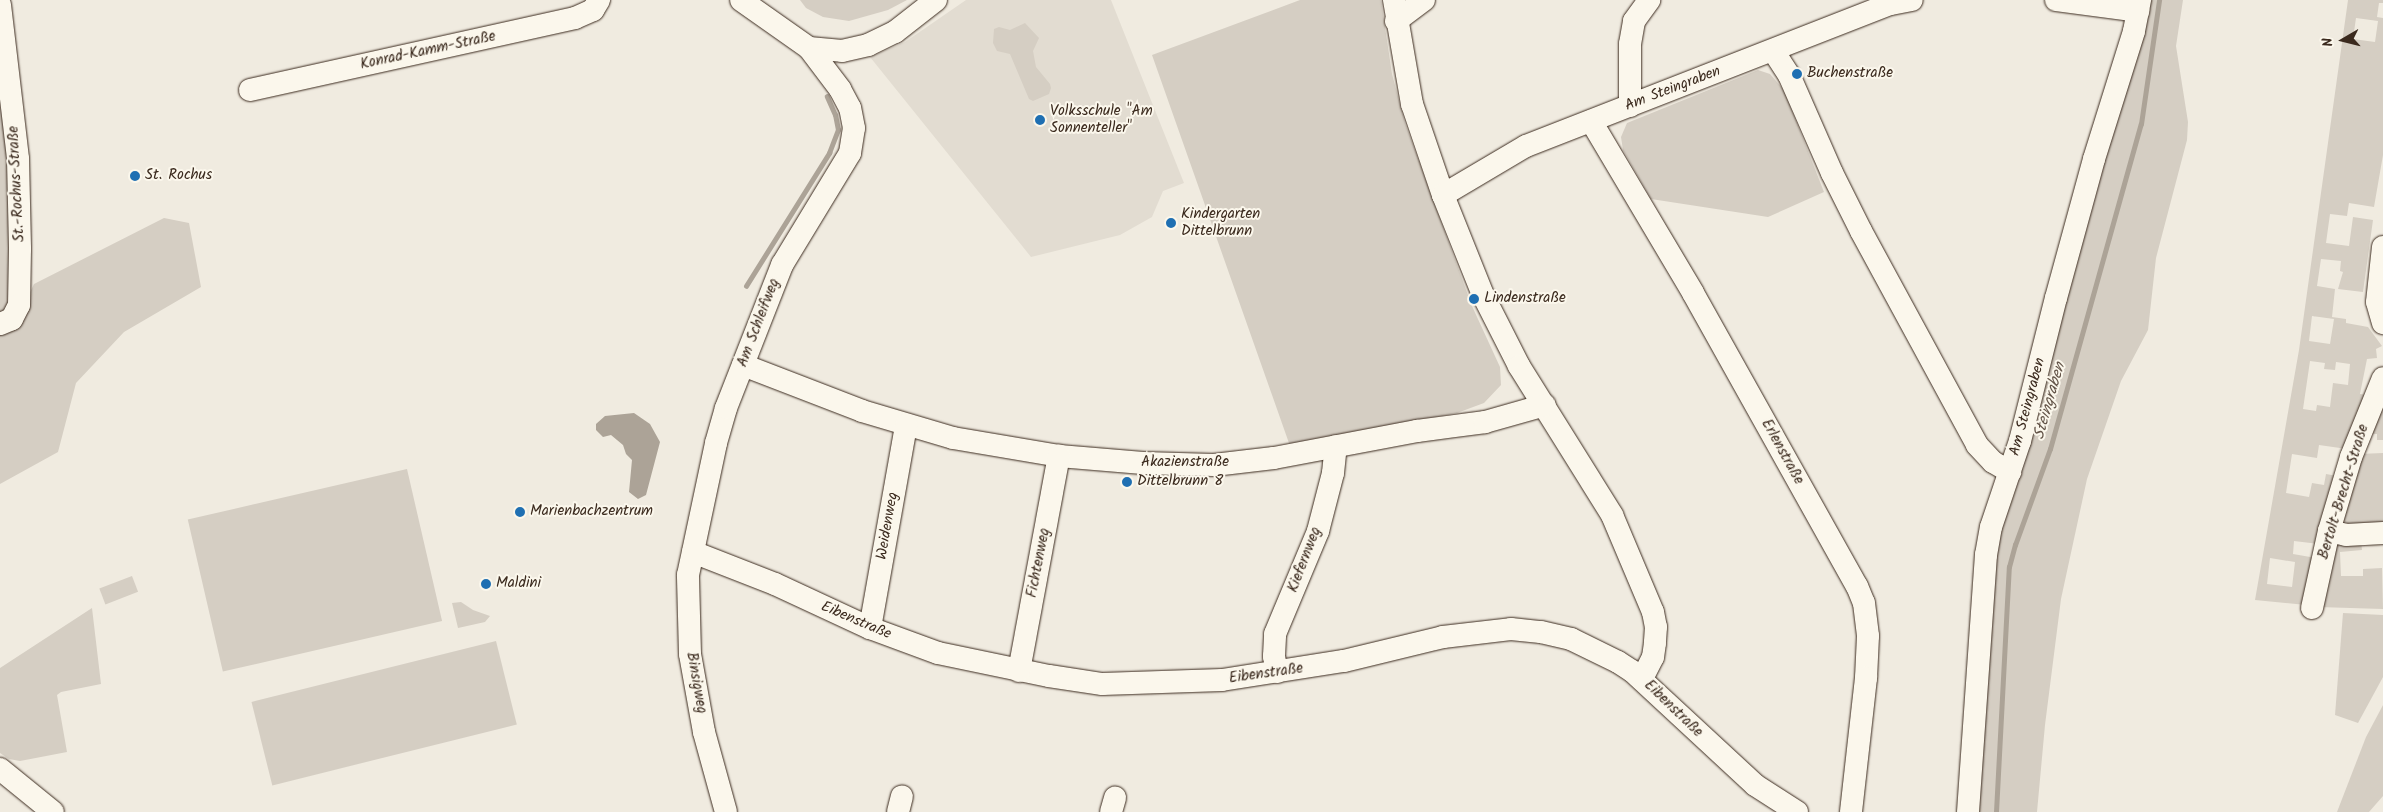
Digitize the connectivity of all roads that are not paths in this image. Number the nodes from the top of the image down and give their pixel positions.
1 (599, 0) edge
2 (741, 0) edge
3 (936, 0) edge
4 (1424, 0) edge
5 (1649, 0) edge
6 (1912, 0) edge
7 (2056, 0) edge
8 (0, 5) edge
9 (2139, 5) edge
10 (1395, 11) edge
11 (809, 48) junction
12 (1774, 52) junction
13 (250, 90) dead end
14 (1630, 106) junction
15 (1591, 121) junction
16 (1443, 195) junction
17 (2383, 247) edge
18 (2383, 323) edge
19 (0, 324) edge
20 (742, 365) junction
21 (2383, 378) edge
22 (1545, 405) junction
23 (906, 424) junction
24 (1336, 446) junction
25 (1059, 456) junction
26 (2010, 472) junction
27 (2330, 532) junction
28 (2383, 533) edge
29 (693, 552) junction
30 (2312, 608) dead end
31 (870, 628) junction
32 (1019, 671) junction
33 (1277, 672) junction
34 (1642, 679) junction
35 (0, 769) edge
36 (53, 812) edge
37 (726, 812) edge
38 (1797, 812) edge
39 (1851, 812) edge
40 (1968, 812) edge

1 - 13 street, Konrad-Kamm-Straße
2 - 11 street
3 - 11 street
4 - 10 street
5 - 14 street
6 - 12 street, Am Steingraben
7 - 9 street, Am Steingraben
8 - 19 street, St.-Rochus-Straße
9 - 26 street, Am Steingraben
10 - 16 street
11 - 20 street, Am Schleifweg
12 - 14 street, Am Steingraben
12 - 26 street
14 - 15 street, Am Steingraben
15 - 16 street, Am Steingraben
15 - 39 street, Erlenstraße
16 - 22 street
17 - 18 street
20 - 23 street, Akazienstraße
20 - 29 street, Am Schleifweg
21 - 27 street, Bertolt-Brecht-Straße
22 - 24 street, Akazienstraße
22 - 34 street
23 - 25 street, Akazienstraße
23 - 31 street, Weidenweg
24 - 25 street, Akazienstraße
24 - 33 street, Kiefernweg
25 - 32 street, Fichtenweg
26 - 40 street, Am Steingraben
27 - 28 street
27 - 30 street, Bertolt-Brecht-Straße
29 - 31 street, Eibenstraße
29 - 37 street, Binsigweg
31 - 32 street, Eibenstraße
32 - 33 street, Eibenstraße
33 - 34 street, Eibenstraße
34 - 38 street, Eibenstraße
35 - 36 street

